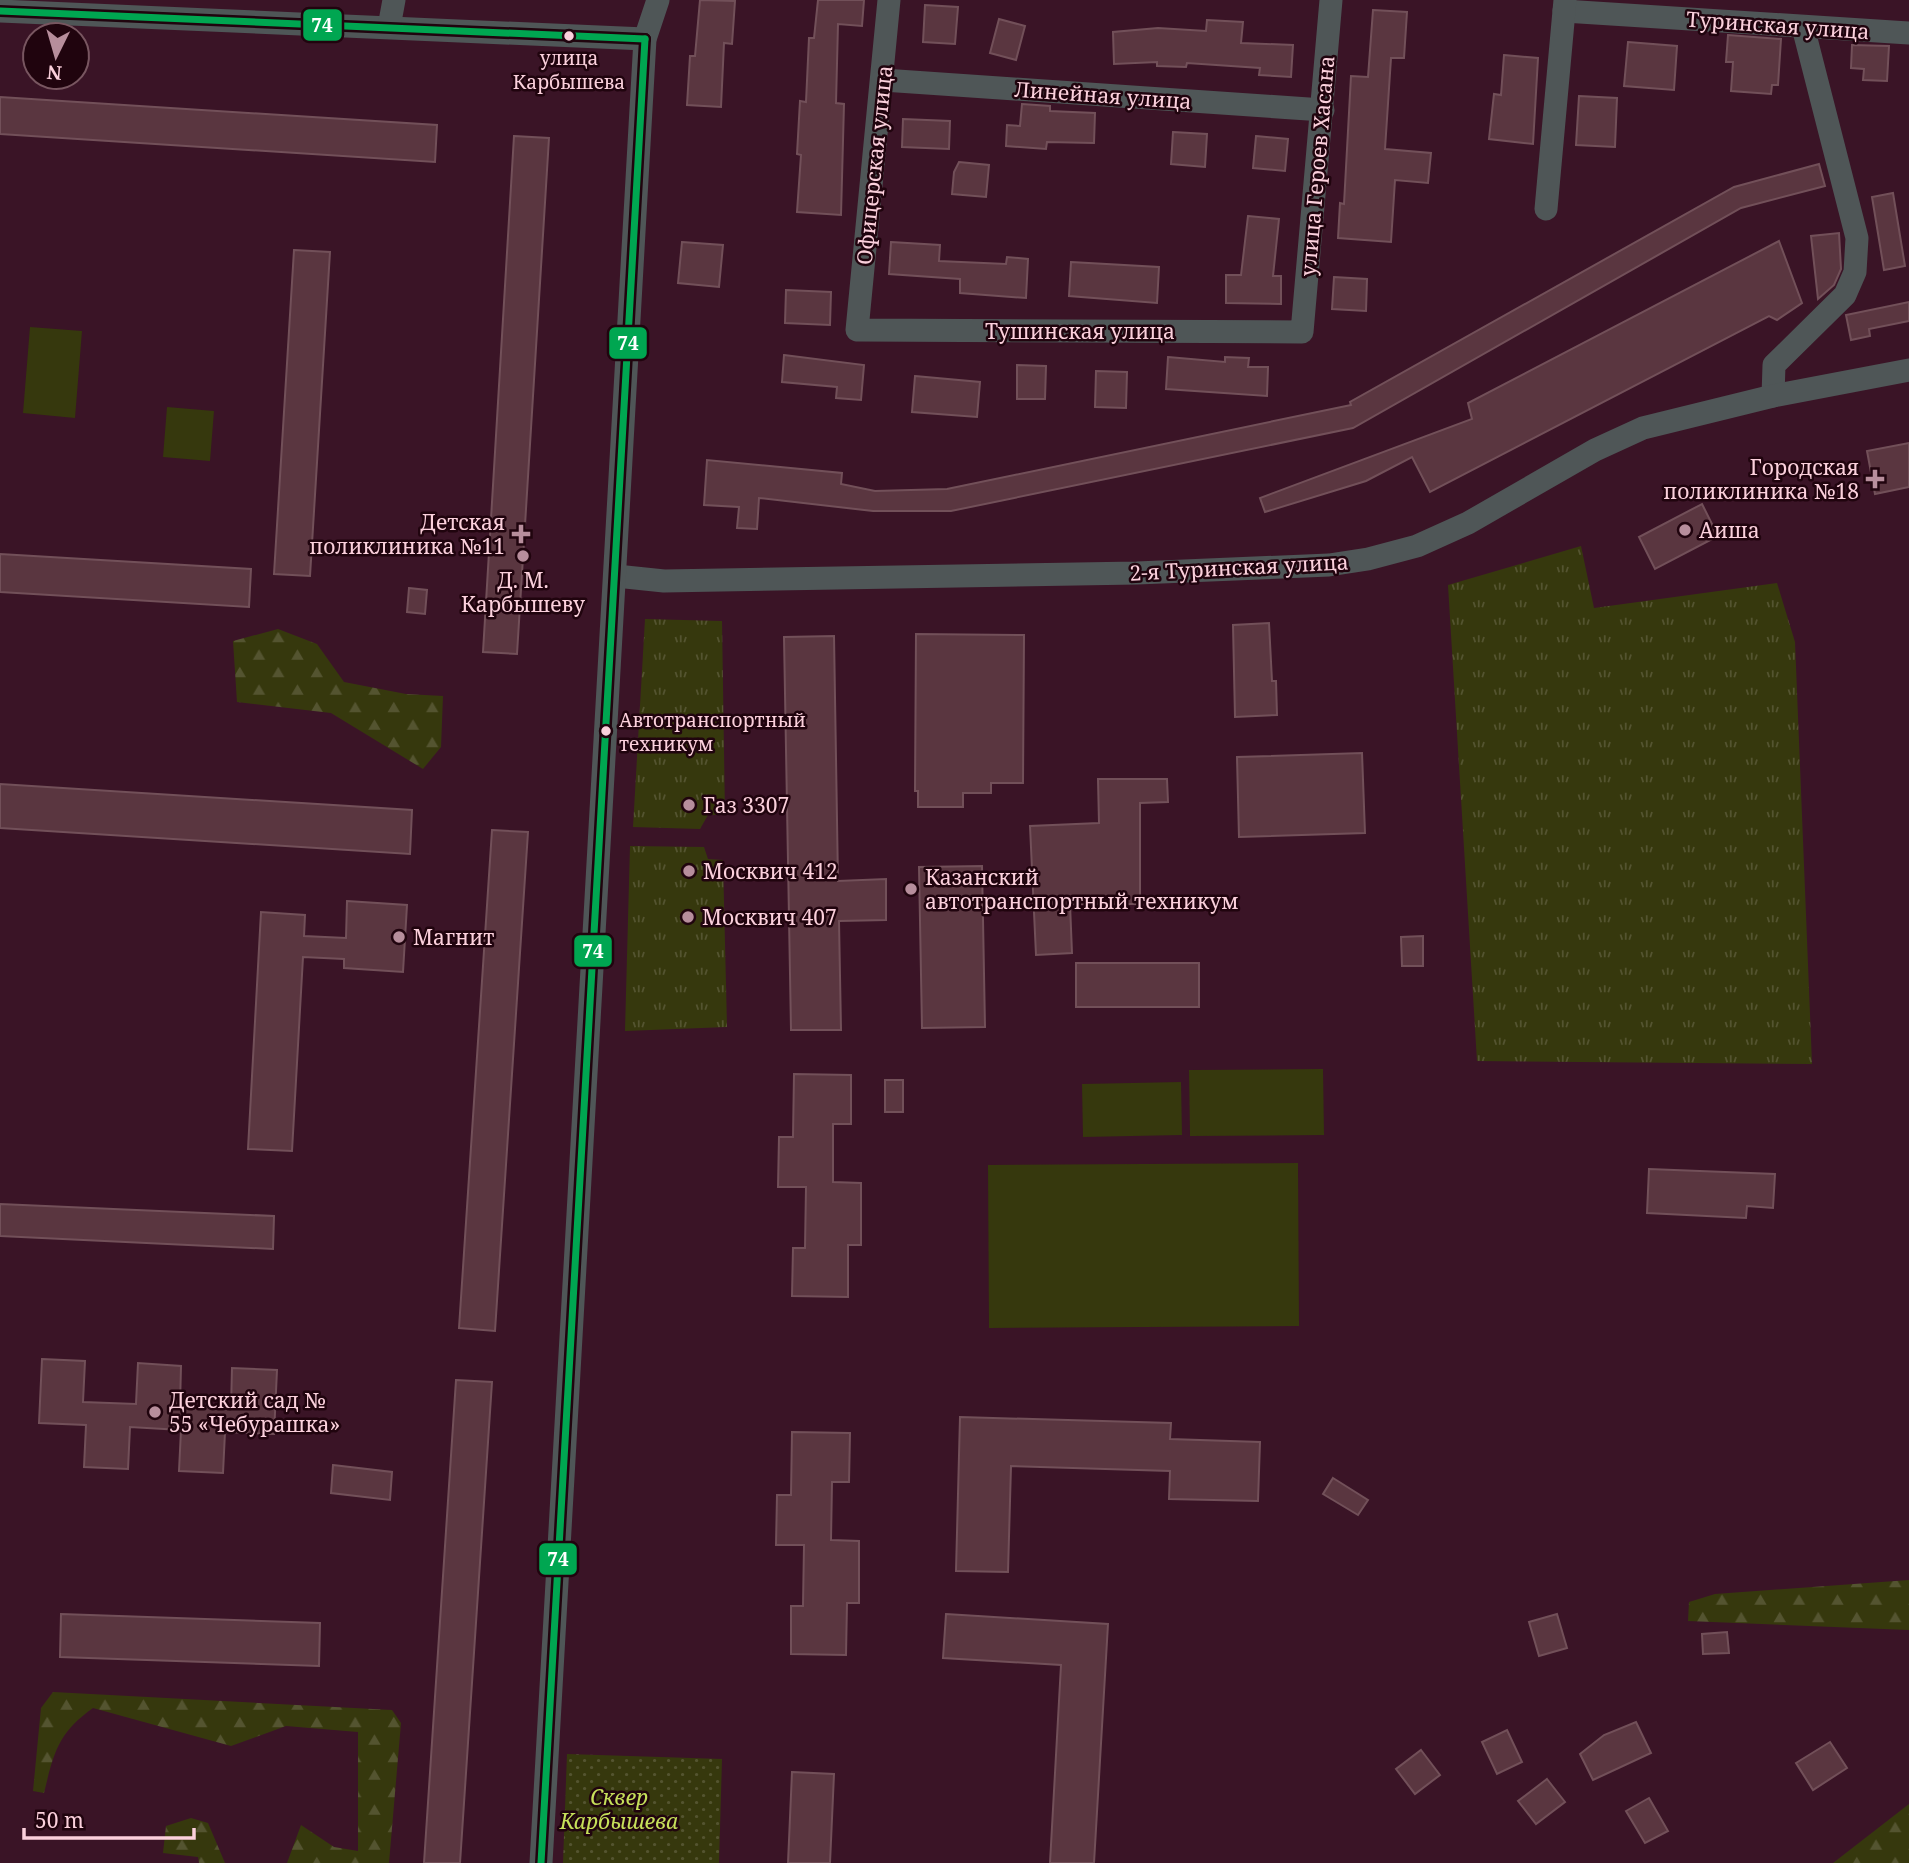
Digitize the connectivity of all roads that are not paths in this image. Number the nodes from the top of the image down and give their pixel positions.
1 (394, 0) edge
2 (658, 0) edge
3 (889, 0) edge
4 (1331, 0) edge
5 (1564, 5) edge
6 (97, 8) edge
7 (0, 11) edge
8 (389, 27) junction
9 (1803, 27) junction
10 (1909, 33) edge
11 (645, 38) junction
12 (883, 80) junction
13 (1323, 110) junction
14 (1546, 209) dead end
15 (857, 330) joint
16 (1302, 332) joint
17 (1909, 370) edge
18 (1773, 396) junction
19 (616, 576) junction
20 (541, 1863) edge

1 - 8 street
2 - 11 street
3 - 12 street, Офицерская улица
4 - 13 street, улица Героев Хасана
5 - 9 street, Туринская улица
5 - 14 street
6 - 7 street
6 - 8 street
8 - 11 street
9 - 10 street, Туринская улица
9 - 18 street
11 - 19 street
12 - 13 street, Линейная улица
12 - 15 street, Офицерская улица
13 - 16 street, улица Героев Хасана
15 - 16 street, Тушинская улица
17 - 18 street, 2-я Туринская улица
18 - 19 street, 2-я Туринская улица
19 - 20 street

